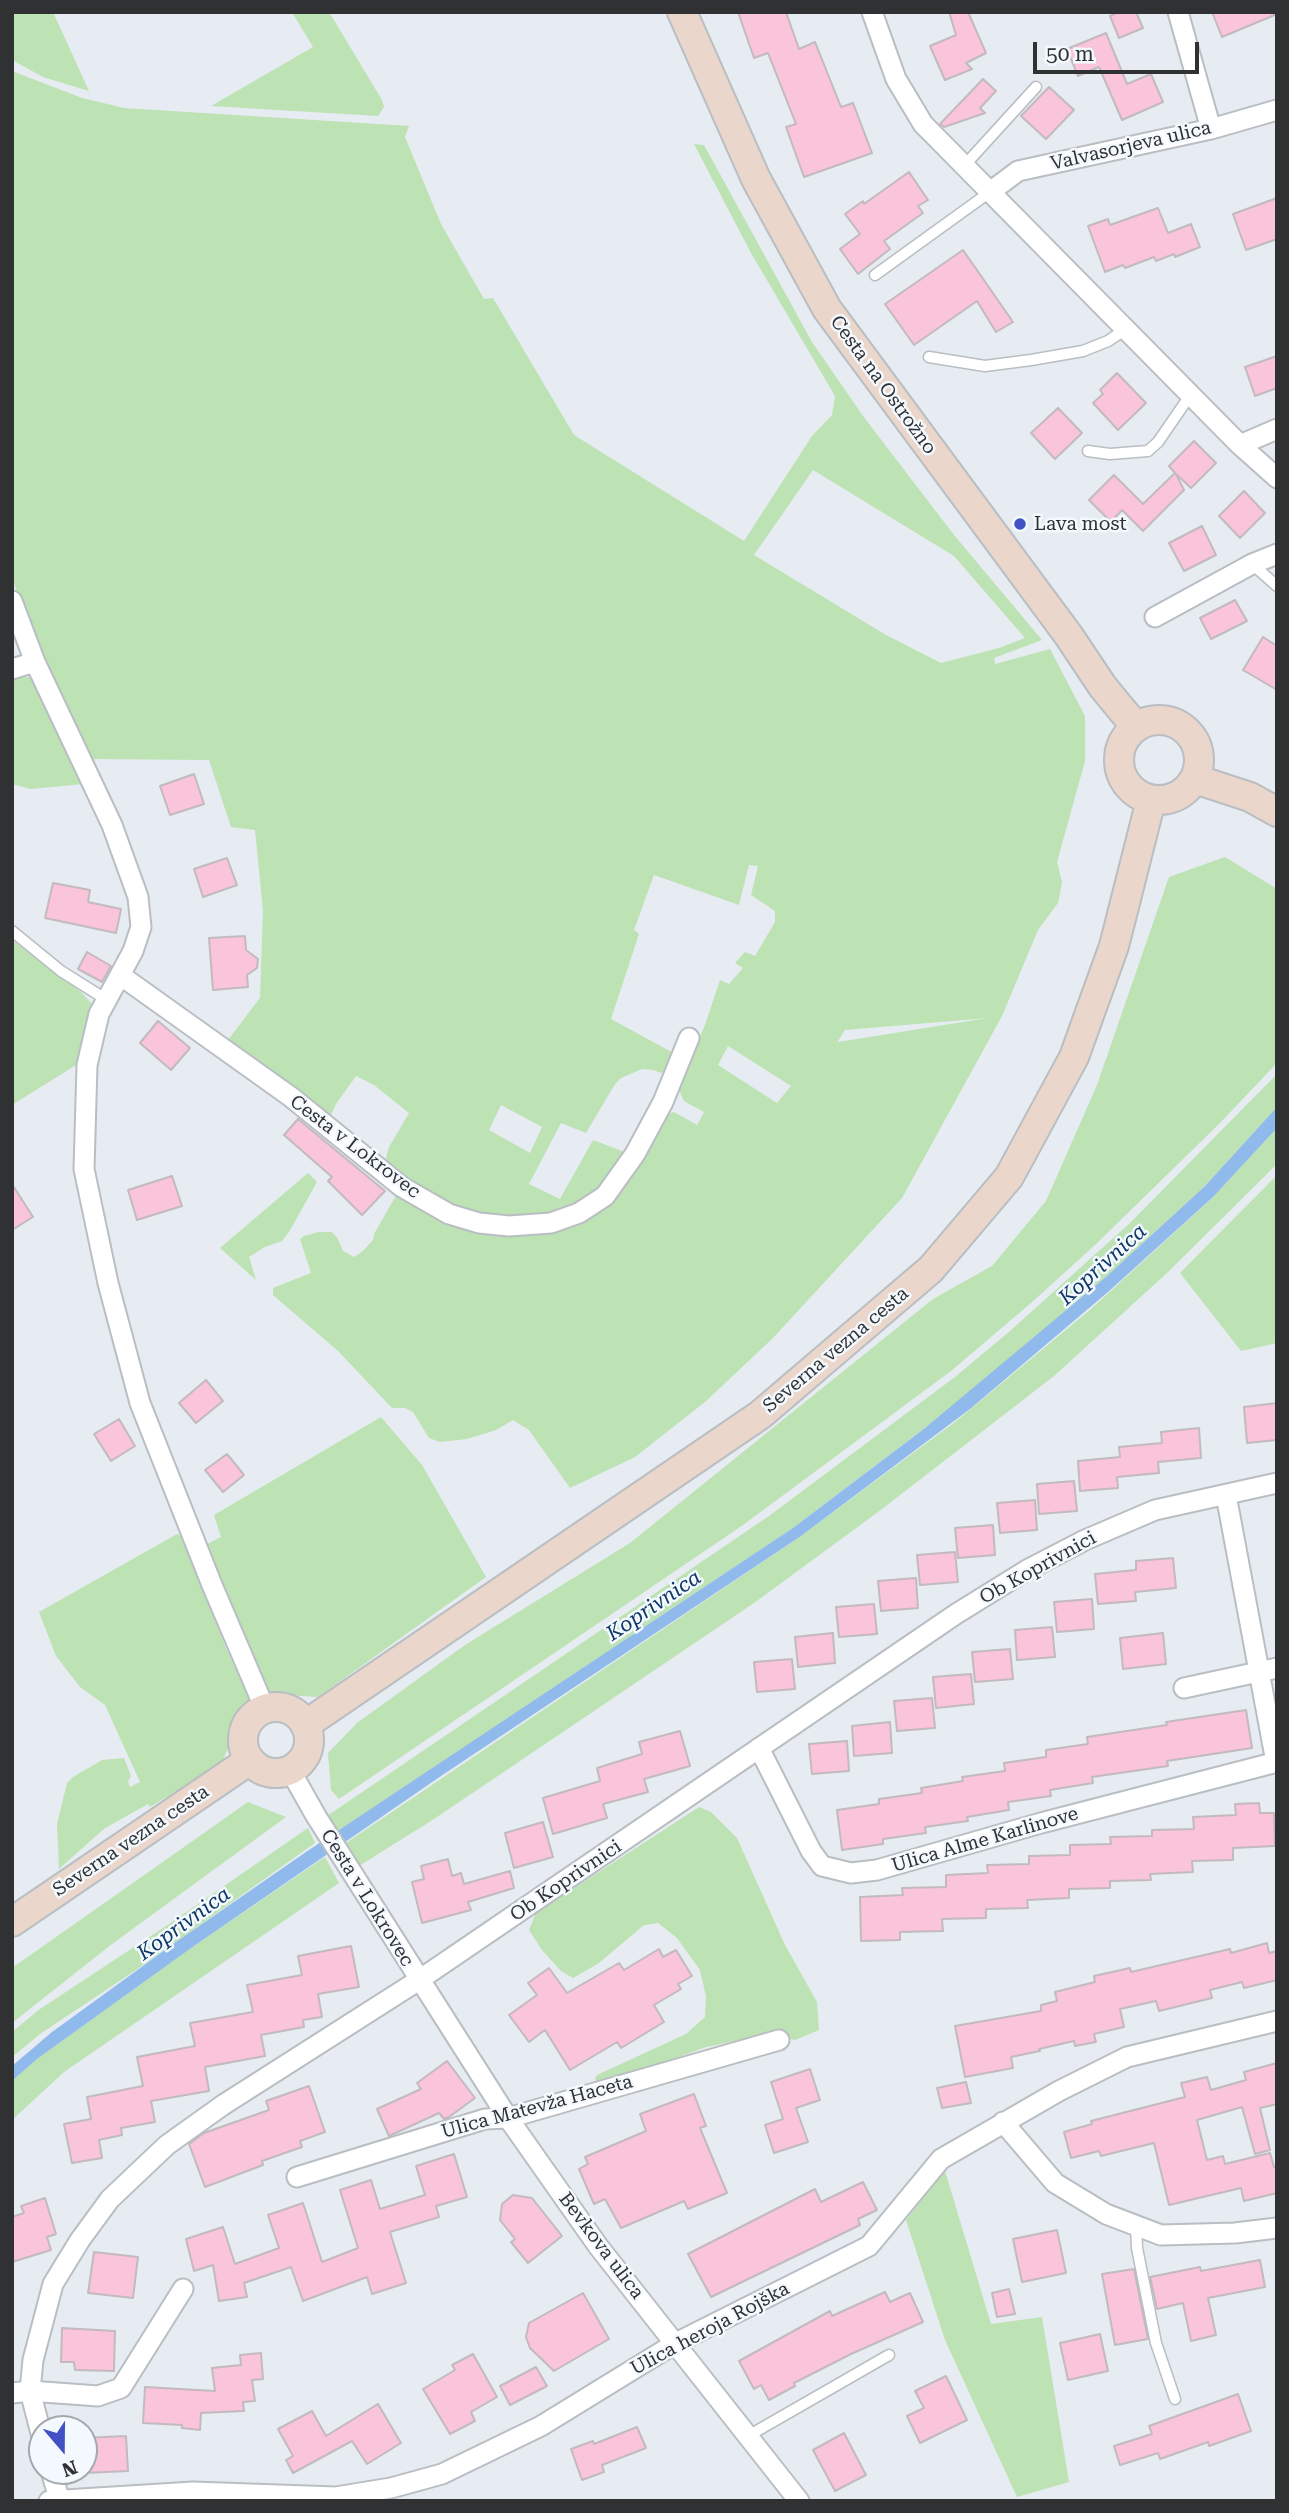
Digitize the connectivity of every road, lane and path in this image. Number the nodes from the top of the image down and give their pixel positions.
1 (682, 12) edge
2 (872, 12) edge
3 (1178, 12) edge
4 (1036, 87) dead end
5 (1277, 110) edge
6 (1212, 128) junction
7 (964, 166) junction
8 (990, 192) junction
9 (875, 275) dead end
10 (1126, 328) junction
11 (929, 357) dead end
12 (1192, 394) junction
13 (1277, 429) edge
14 (1240, 445) junction
15 (1088, 451) dead end
16 (1277, 478) edge
17 (1277, 554) edge
18 (1252, 565) junction
19 (1277, 586) edge
20 (12, 601) edge
21 (1155, 617) dead end
22 (35, 662) junction
23 (12, 669) edge
24 (1136, 727) junction
25 (1195, 779) junction
26 (1151, 800) junction
27 (1277, 811) edge
28 (12, 931) edge
29 (120, 975) junction
30 (107, 1000) junction
31 (689, 1038) dead end
32 (1277, 1483) edge
33 (1226, 1495) junction
34 (1268, 1670) edge
35 (1185, 1688) dead end
36 (265, 1709) junction
37 (305, 1725) junction
38 (759, 1748) junction
39 (250, 1760) junction
40 (1276, 1762) edge
41 (290, 1770) junction
42 (12, 1922) edge
43 (419, 1980) junction
44 (1277, 2021) edge
45 (779, 2040) dead end
46 (508, 2118) junction
47 (1003, 2122) junction
48 (297, 2177) dead end
49 (1136, 2225) junction
50 (1277, 2228) edge
51 (183, 2289) dead end
52 (676, 2343) junction
53 (889, 2356) dead end
54 (21, 2392) edge
55 (1175, 2399) dead end
56 (32, 2415) edge
57 (748, 2436) junction
58 (54, 2500) edge
59 (799, 2501) edge

1 - 24 street, Cesta na Ostrožno
2 - 7 street
3 - 6 street
4 - 7 lane
5 - 6 street, Valvasorjeva ulica
6 - 8 street, Valvasorjeva ulica
7 - 8 street
8 - 9 lane
8 - 10 street
10 - 11 lane
10 - 12 street
12 - 14 street
12 - 15 lane
13 - 14 street
14 - 16 street
17 - 18 street
18 - 19 lane
18 - 21 street
20 - 22 street
22 - 23 street
22 - 29 street
24 - 25 street
24 - 26 street
25 - 26 street
25 - 27 street
26 - 37 street, Severna vezna cesta
28 - 30 lane
29 - 30 street
29 - 31 street, Cesta v Lokrovec
30 - 36 street
32 - 33 street, Ob Koprivnici
33 - 34 street
33 - 38 street, Ob Koprivnici
34 - 35 street
34 - 40 street
36 - 37 street
36 - 39 street
37 - 41 street
38 - 40 street, Ulica Alme Karlinove
38 - 43 street, Ob Koprivnici
39 - 41 street
39 - 42 street, Severna vezna cesta
41 - 43 street, Cesta v Lokrovec
43 - 46 street, Bevkova ulica
43 - 54 street, Ob Koprivnici
44 - 47 street, Ulica heroja Rojška
45 - 46 street, Ulica Matevža Haceta
46 - 48 street, Ulica Matevža Haceta
46 - 52 street, Bevkova ulica
47 - 49 street
47 - 52 street, Ulica heroja Rojška
49 - 50 street
49 - 55 lane
51 - 54 street
52 - 57 street, Bevkova ulica
52 - 58 street, Ulica heroja Rojška
53 - 57 lane
54 - 56 street, Ob Koprivnici
57 - 59 street, Bevkova ulica

